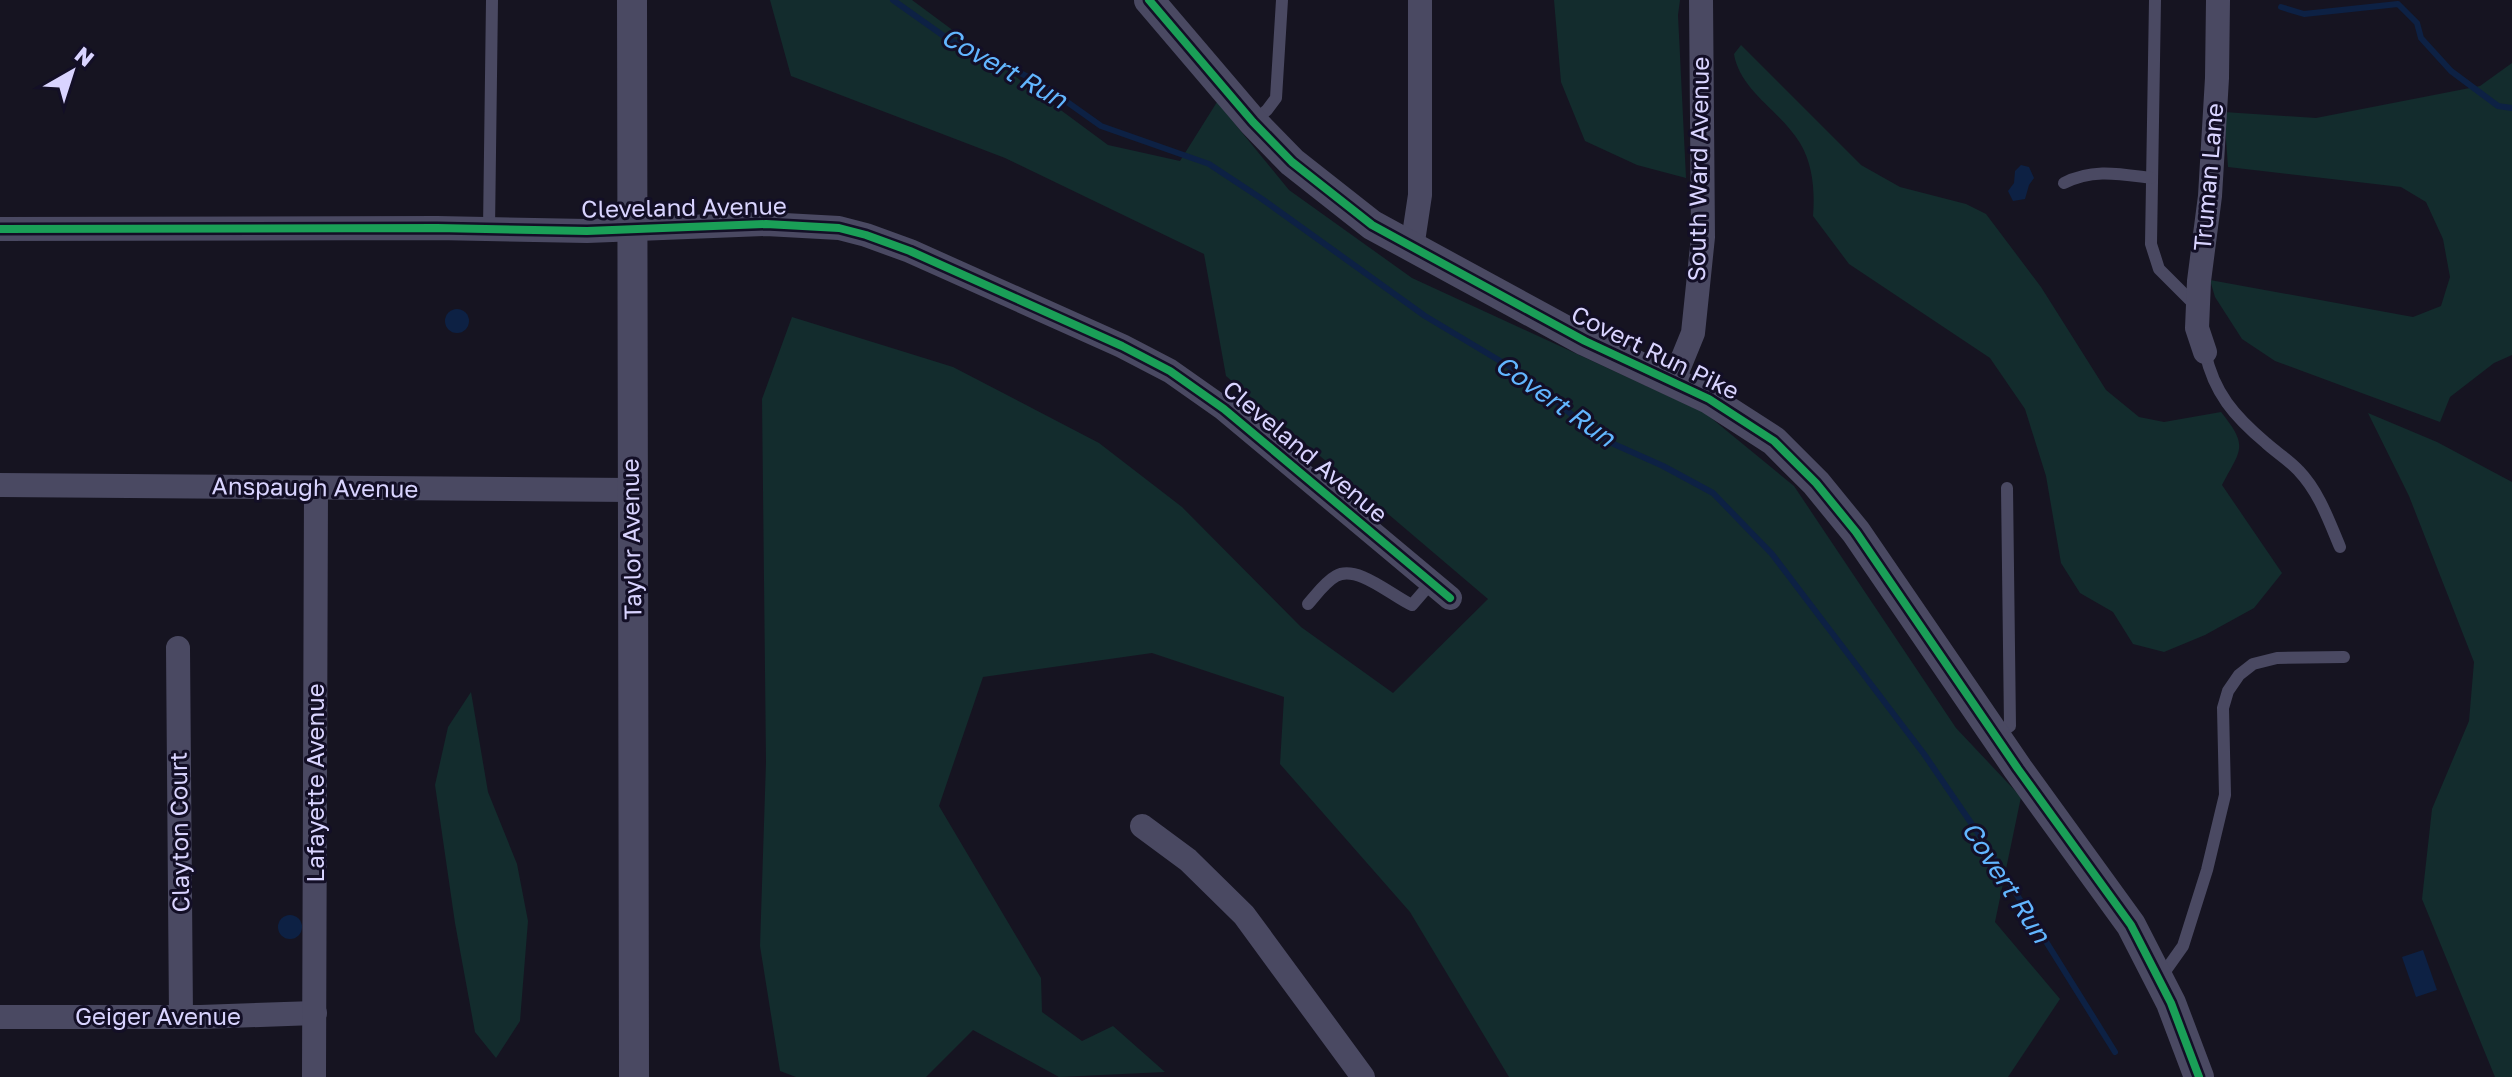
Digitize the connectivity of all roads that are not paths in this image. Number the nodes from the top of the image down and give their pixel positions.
1 (492, 0) edge
2 (632, 0) edge
3 (1149, 0) edge
4 (1282, 0) edge
5 (1420, 0) edge
6 (1701, 0) edge
7 (2155, 0) edge
8 (2218, 0) edge
9 (1253, 122) junction
10 (2151, 178) junction
11 (2064, 183) dead end
12 (0, 229) edge
13 (489, 229) junction
14 (631, 229) junction
15 (1412, 248) junction
16 (2198, 309) junction
17 (2205, 352) joint
18 (1673, 382) junction
19 (0, 485) edge
20 (316, 488) junction
21 (2007, 488) dead end
22 (631, 490) junction
23 (2340, 547) dead end
24 (1431, 583) junction
25 (1450, 598) dead end
26 (1308, 604) dead end
27 (178, 648) dead end
28 (2344, 657) dead end
29 (2022, 716) dead end
30 (2003, 731) junction
31 (1142, 826) dead end
32 (2160, 979) junction
33 (315, 1013) junction
34 (0, 1017) edge
35 (181, 1017) junction
36 (314, 1077) edge
37 (634, 1077) edge
38 (1363, 1077) edge
39 (2199, 1077) edge

1 - 13 lane
2 - 14 street, Taylor Avenue
3 - 9 street, Covert Run Pike
4 - 9 lane
5 - 15 street
6 - 18 street, South Ward Avenue
7 - 10 lane
8 - 16 street, Truman Lane
9 - 15 street, Covert Run Pike
10 - 11 lane
10 - 16 lane
12 - 13 street, Cleveland Avenue
13 - 14 street, Cleveland Avenue
14 - 22 street, Taylor Avenue
14 - 24 street, Cleveland Avenue
15 - 18 street, Covert Run Pike
16 - 17 street, Truman Lane
17 - 23 lane
18 - 30 street, Covert Run Pike
19 - 20 street, Anspaugh Avenue
20 - 22 street, Anspaugh Avenue
20 - 33 street, Lafayette Avenue
21 - 30 lane
22 - 37 street, Taylor Avenue
24 - 25 street, Cleveland Avenue
24 - 26 lane
27 - 35 street, Clayton Court
28 - 32 lane
29 - 30 lane
30 - 32 street, Covert Run Pike
31 - 38 street
32 - 39 street, Covert Run Pike
33 - 35 street, Geiger Avenue
33 - 36 street, Lafayette Avenue
34 - 35 street, Geiger Avenue

